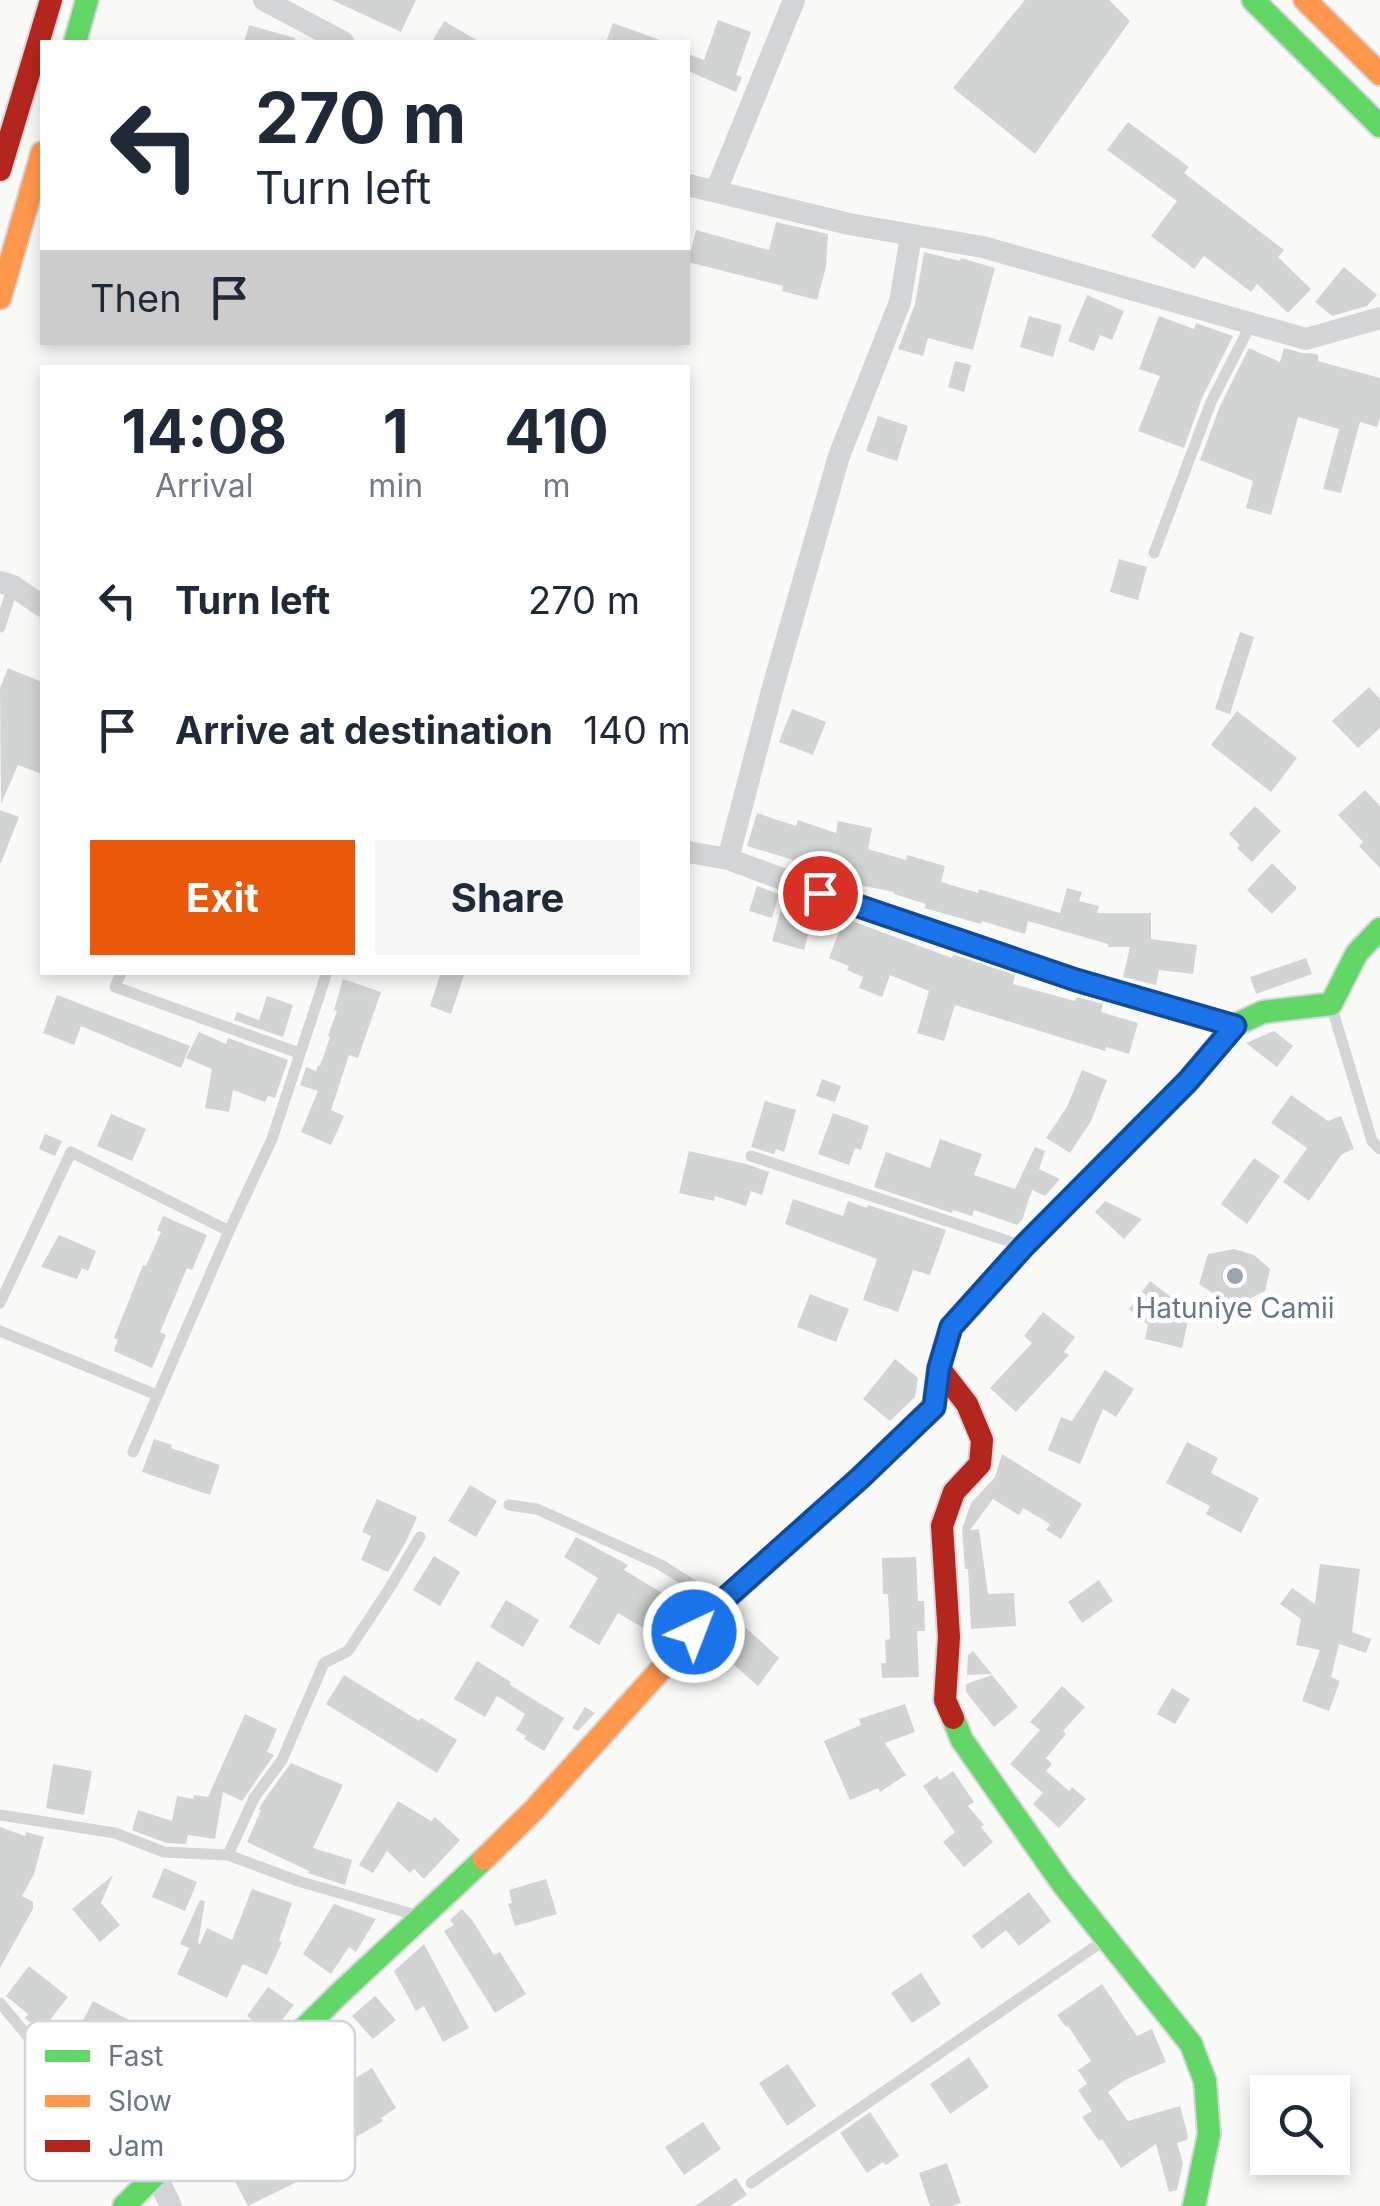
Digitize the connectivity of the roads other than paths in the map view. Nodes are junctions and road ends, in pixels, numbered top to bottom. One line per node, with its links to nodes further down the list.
1 (50, 0): 12 (main road)
2 (87, 0): 7 (main road)
3 (264, 0): 8 (street)
4 (794, 0): 14 (street)
5 (1253, 0): 10 (main road)
6 (1305, 0): 9 (main road)
7 (76, 40)
8 (339, 40)
9 (1380, 74)
10 (1380, 126)
11 (40, 159): 16 (main road)
12 (0, 170)
13 (690, 185): 14 (street)
14 (716, 191): 15 (street)
15 (911, 236): 18 (street); 24 (street)
16 (0, 298)
17 (1380, 318): 18 (street)
18 (1251, 324): 19 (lane)
19 (1154, 553)
20 (6, 584): 21 (street); 22 (lane)
21 (40, 605)
22 (0, 627)
23 (690, 852): 24 (street)
24 (728, 860): 29 (street)
25 (1380, 928): 28 (main road)
26 (120, 975): 30 (lane)
27 (327, 975): 30 (lane)
28 (1331, 1004): 29 (main road); 31 (lane)
29 (1235, 1026): 34 (main road)
30 (300, 1053): 33 (lane)
31 (1380, 1149)
32 (751, 1156): 34 (lane)
33 (229, 1230): 35 (lane); 38 (lane)
34 (1024, 1246): 37 (main road)
35 (0, 1303)
36 (0, 1331): 38 (lane)
37 (939, 1368): 42 (main road); 46 (main road)
38 (158, 1395): 39 (lane)
39 (132, 1452)
40 (509, 1505): 42 (lane)
41 (420, 1537): 44 (lane)
42 (720, 1603): 45 (main road)
43 (0, 1816): 44 (lane)
44 (228, 1856): 45 (lane)
45 (425, 1917): 48 (main road)
46 (1107, 1939): 52 (lane); 55 (main road)
47 (0, 2004): 49 (lane)
48 (311, 2021)
49 (25, 2034)
50 (147, 2181): 53 (main road)
51 (159, 2181): 54 (street)
52 (751, 2183)
53 (124, 2206)
54 (171, 2206)
55 (1194, 2206)

